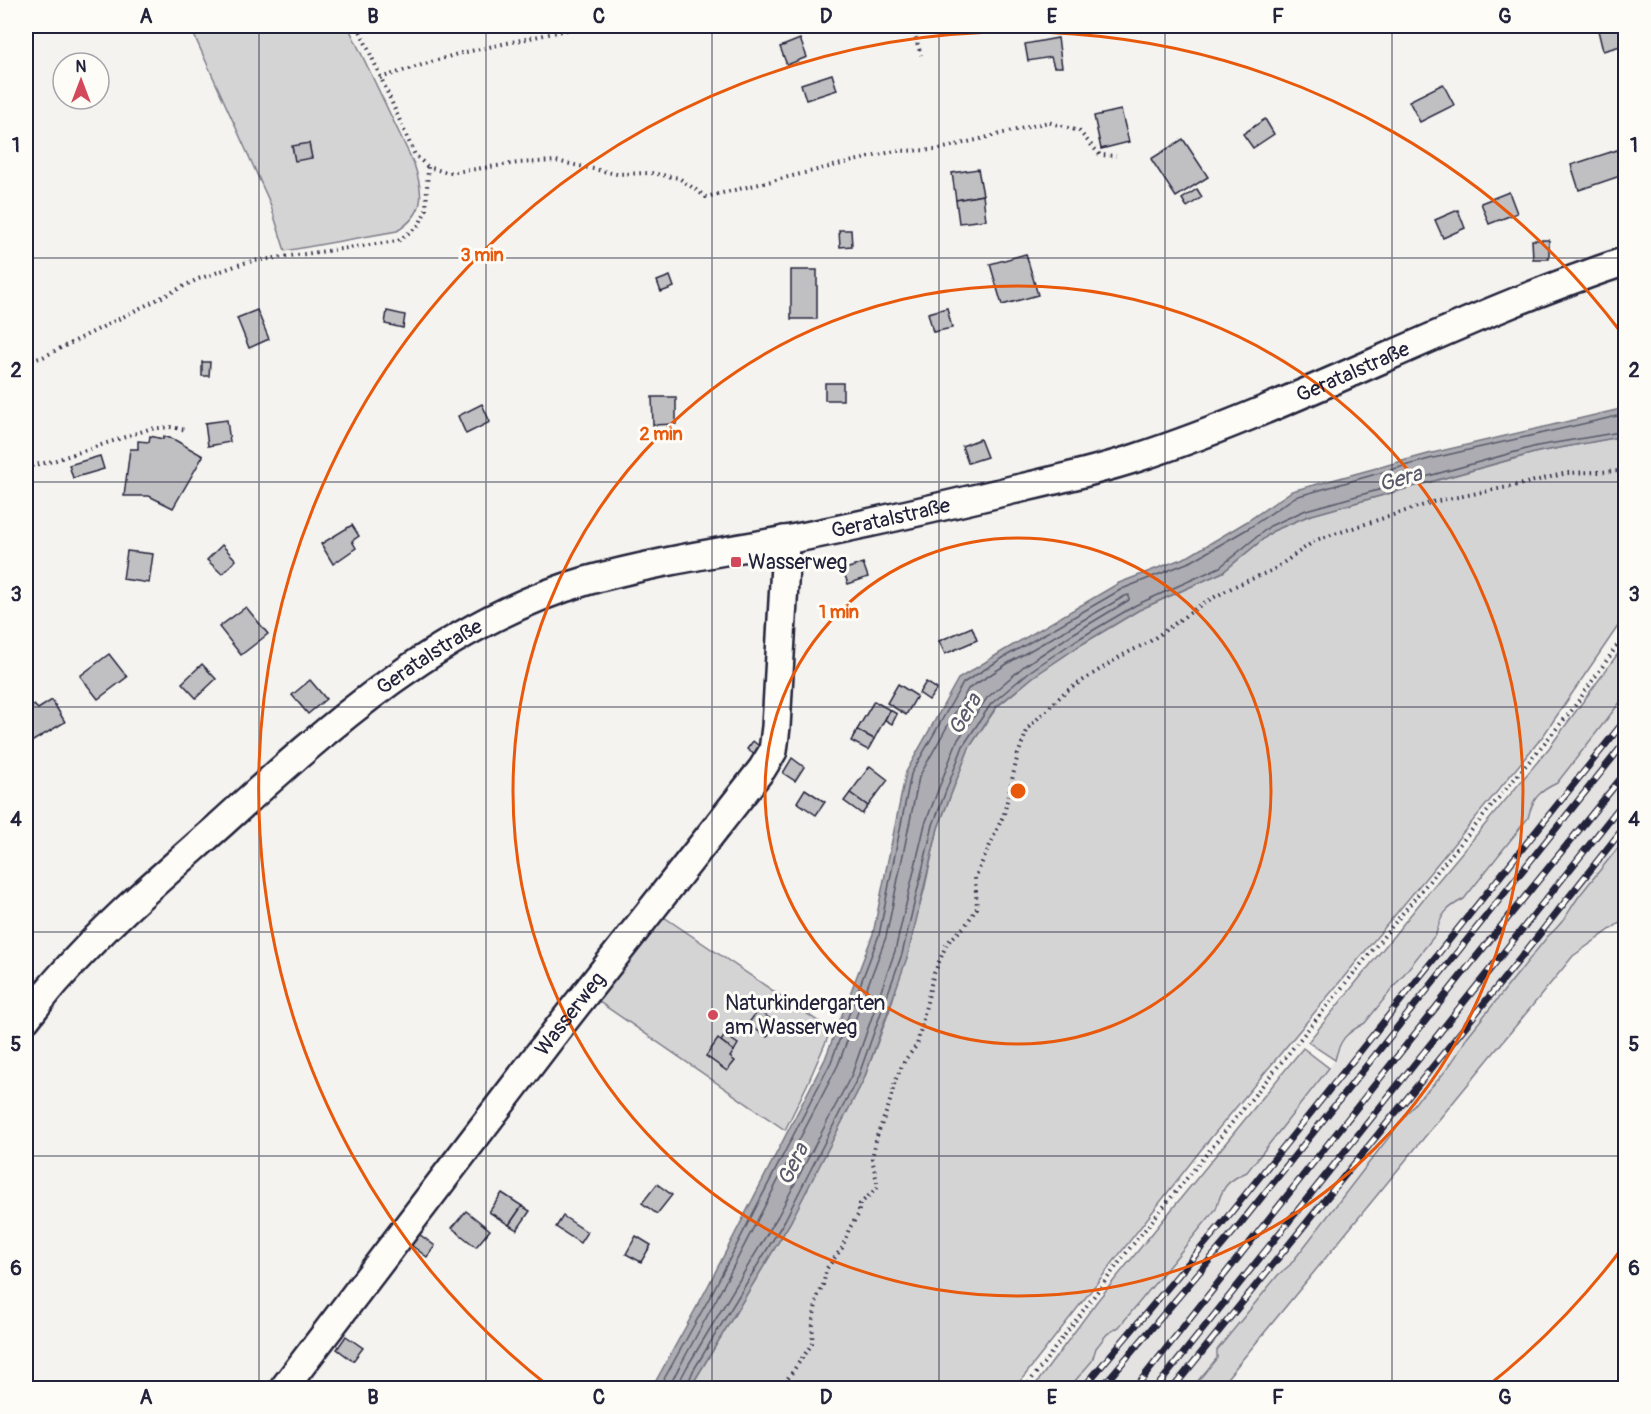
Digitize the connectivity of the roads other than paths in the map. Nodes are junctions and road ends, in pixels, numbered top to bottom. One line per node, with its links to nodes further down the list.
1 (1626, 261): 2 (street, Geratalstraße)
2 (784, 540): 3 (street, Geratalstraße); 4 (street, Wasserweg)
3 (26, 1019)
4 (284, 1389)

